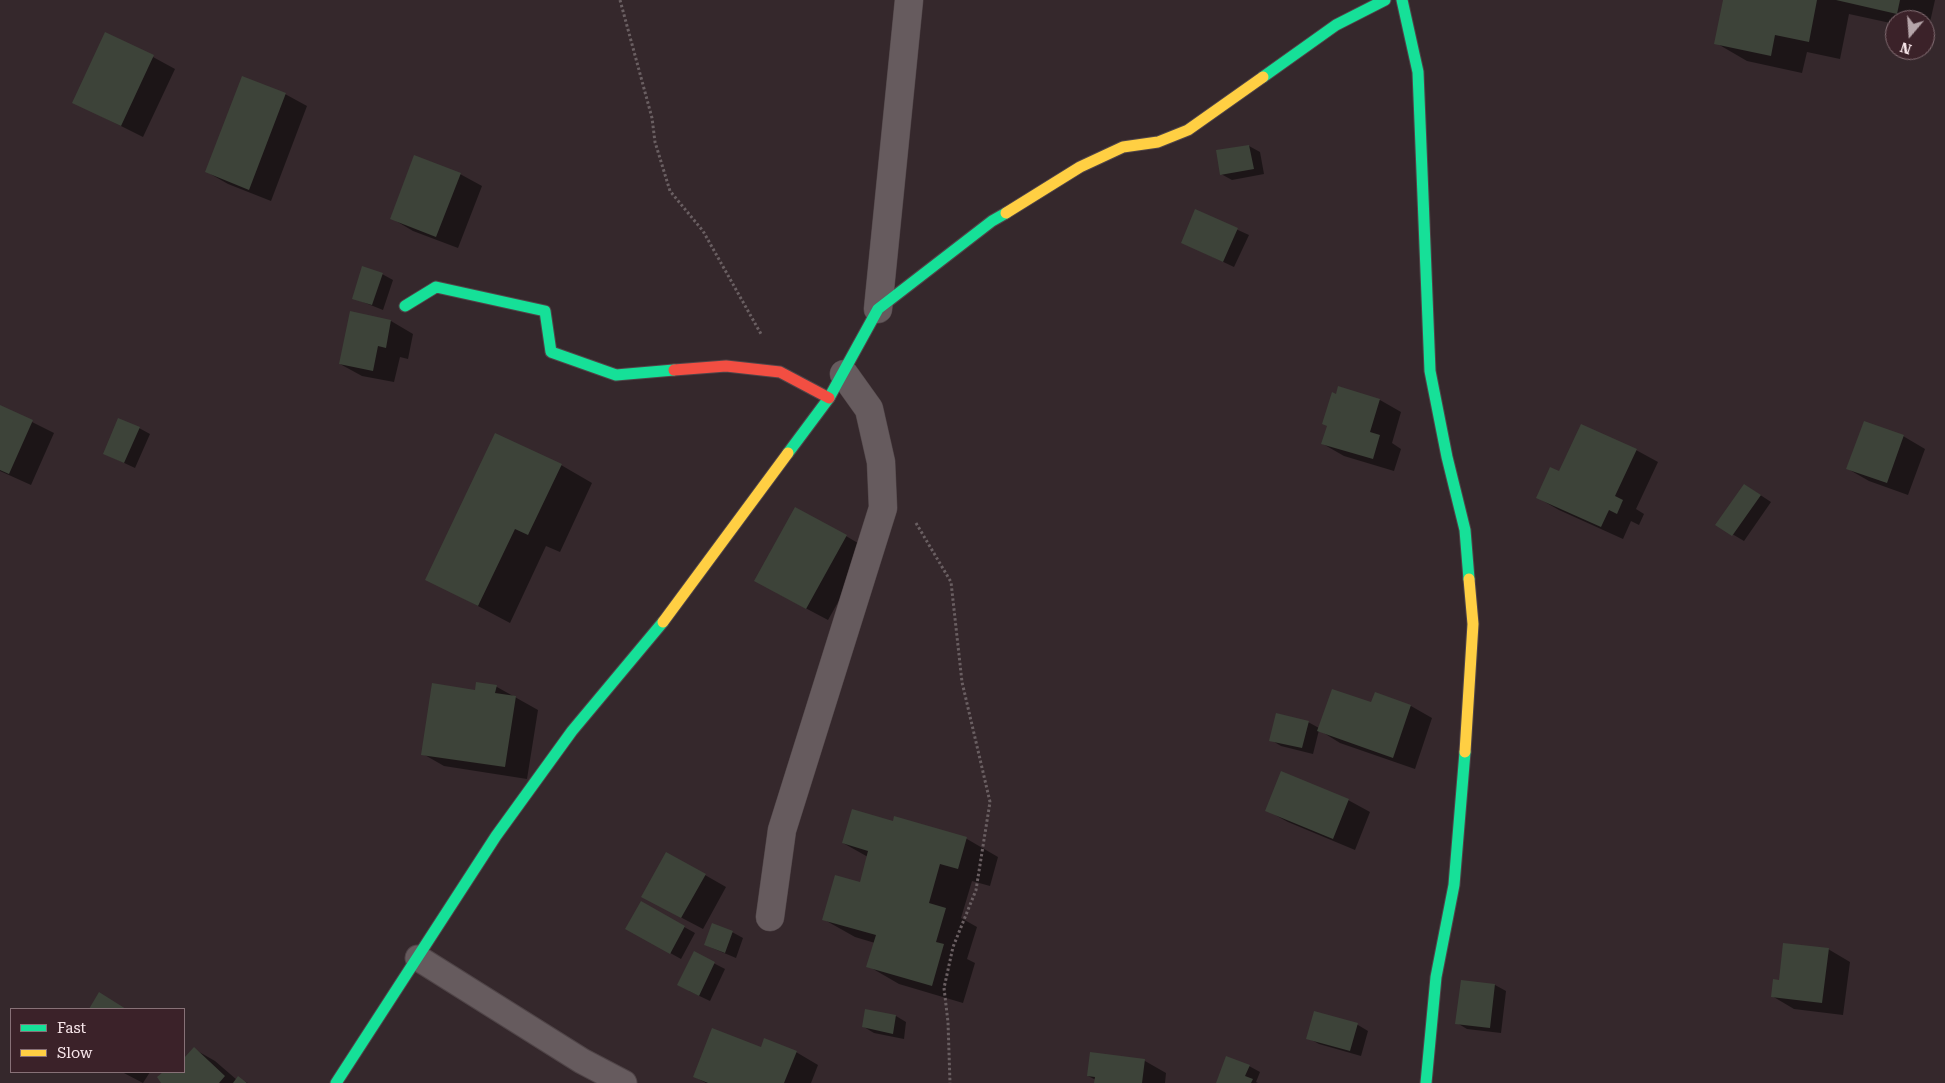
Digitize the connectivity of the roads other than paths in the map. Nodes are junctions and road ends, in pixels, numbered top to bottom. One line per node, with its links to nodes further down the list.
1 (909, 0): 5 (street)
2 (1385, 0): 5 (street)
3 (1402, 0): 12 (street)
4 (405, 306): 7 (street)
5 (878, 309): 6 (street)
6 (844, 374): 7 (street); 8 (street)
7 (829, 398): 9 (street)
8 (770, 917)
9 (418, 958): 10 (street); 11 (lane)
10 (336, 1083)
11 (624, 1083)
12 (1426, 1083)

